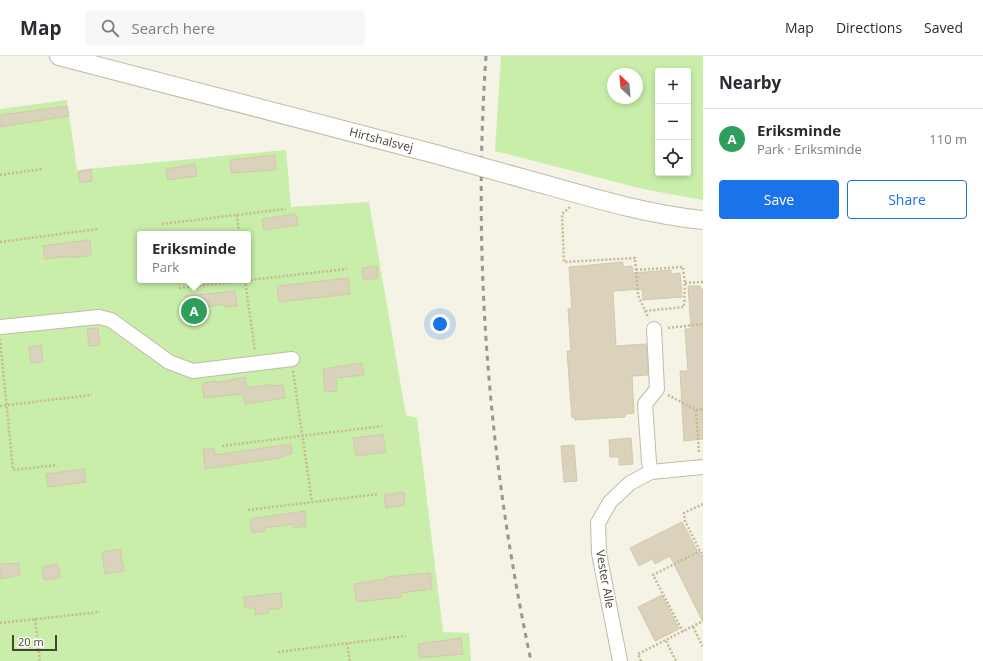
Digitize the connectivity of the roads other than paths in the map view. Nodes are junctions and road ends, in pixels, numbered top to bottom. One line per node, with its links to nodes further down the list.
1 (59, 56): 2 (street, Hirtshalsvej, bridge)
2 (703, 220)
3 (0, 327): 5 (street)
4 (654, 329): 7 (street)
5 (292, 359)
6 (702, 467): 7 (street, Vester Alle)
7 (651, 472): 8 (street, Vester Alle)
8 (620, 661)

